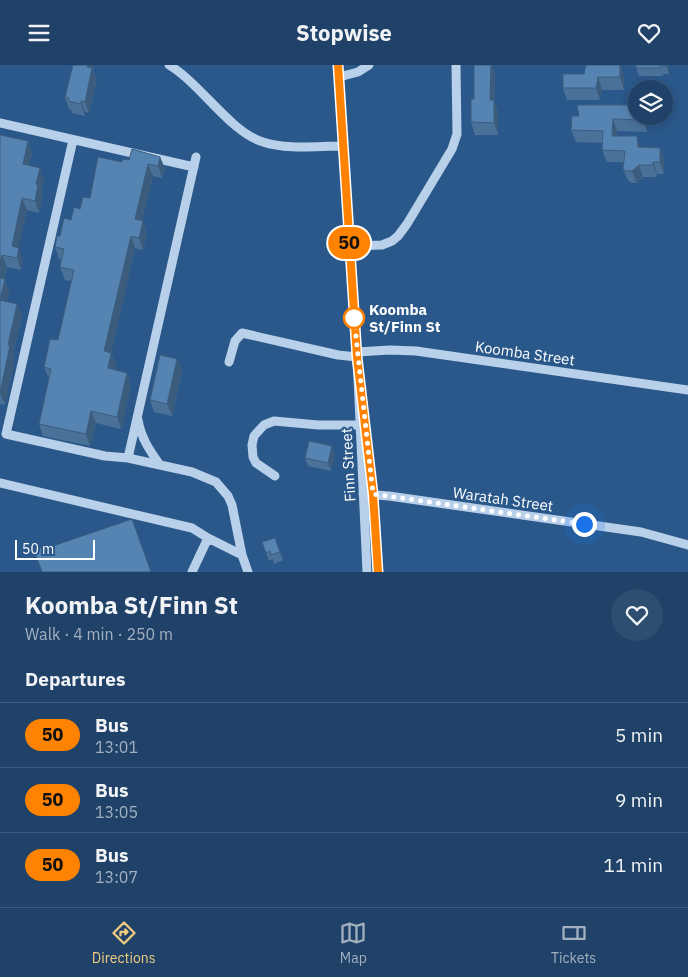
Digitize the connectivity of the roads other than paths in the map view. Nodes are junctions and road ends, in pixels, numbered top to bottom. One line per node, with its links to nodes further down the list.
1 (169, 65): 8 (street)
2 (338, 65): 5 (street, Finn Street)
3 (370, 65): 5 (street)
4 (456, 65): 9 (street)
5 (339, 77): 8 (street, Finn Street)
6 (0, 123): 7 (street)
7 (73, 140): 13 (street); 15 (street)
8 (343, 147): 9 (street, Finn Street)
9 (349, 246): 10 (street, Finn Street)
10 (357, 355): 11 (street, Koomba Street); 12 (street, Koomba Street); 14 (street, Finn Street); 20 (street, Finn Street)
11 (229, 362)
12 (688, 390)
13 (137, 417): 15 (street); 16 (street)
14 (360, 425): 17 (street); 19 (street, Finn Street)
15 (128, 458): 16 (street)
16 (160, 465): 23 (street)
17 (275, 476)
18 (0, 483): 21 (street)
19 (363, 494): 20 (street, Waratah Street); 26 (street, Finn Street)
20 (373, 494): 22 (street, Waratah Street); 27 (street, Finn Street)
21 (208, 537): 23 (street); 24 (street)
22 (688, 545)
23 (242, 555): 25 (street)
24 (192, 572)
25 (248, 572)
26 (368, 572)
27 (378, 572)

